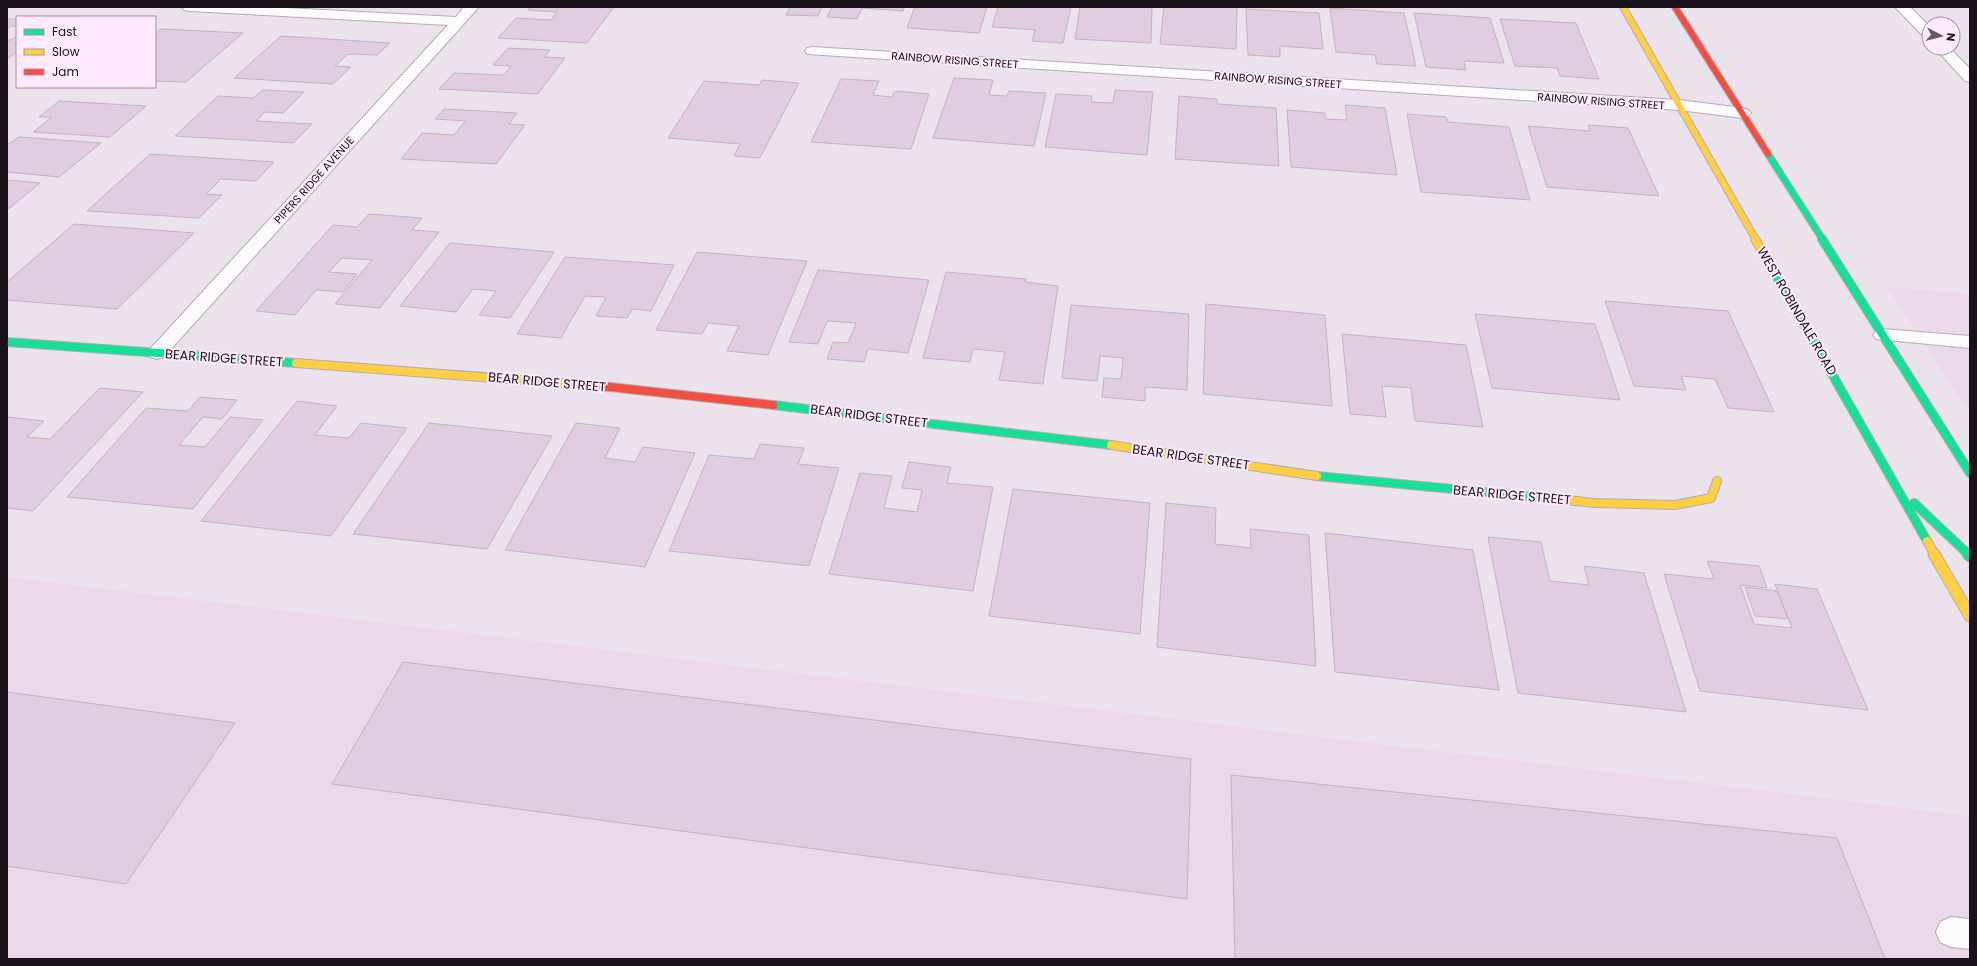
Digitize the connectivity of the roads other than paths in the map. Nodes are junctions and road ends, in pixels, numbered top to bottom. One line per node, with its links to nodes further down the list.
1 (189, 7): 6 (street)
2 (472, 7): 6 (street, PIPERS RIDGE AVENUE)
3 (1623, 7): 11 (main road, WEST ROBINDALE ROAD)
4 (1675, 7): 12 (main road)
5 (1902, 7): 7 (street)
6 (459, 21): 16 (street, PIPERS RIDGE AVENUE)
7 (1921, 26)
8 (812, 51): 11 (street, RAINBOW RISING STREET)
9 (1949, 56): 10 (street)
10 (1970, 78)
11 (1679, 106): 12 (street, RAINBOW RISING STREET); 19 (main road, WEST ROBINDALE ROAD)
12 (1743, 113): 13 (main road)
13 (1883, 335): 15 (street); 17 (main road)
14 (7, 342): 16 (main road, BEAR RIDGE STREET)
15 (1970, 342)
16 (157, 353): 18 (main road, BEAR RIDGE STREET)
17 (1970, 473)
18 (1717, 481)
19 (1897, 488): 20 (main road); 21 (main road, WEST ROBINDALE ROAD)
20 (1970, 556)
21 (1970, 616)

